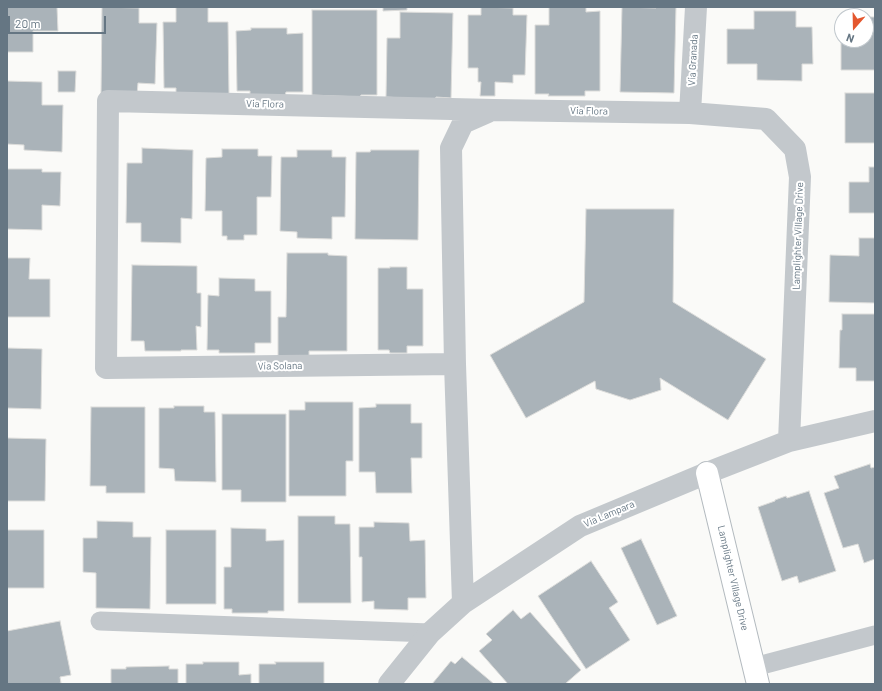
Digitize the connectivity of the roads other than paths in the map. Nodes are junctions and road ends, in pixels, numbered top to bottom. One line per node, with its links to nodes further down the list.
1 (696, 7): 3 (street, Via Granada)
2 (494, 110): 3 (street, Via Flora); 4 (street); 5 (street, Via Flora)
3 (690, 113): 7 (street, Lamplighter Village Drive)
4 (455, 364): 5 (street, Via Solana); 9 (street)
5 (106, 368)
6 (875, 421): 7 (street, Via Lampara)
7 (789, 441): 8 (street, Via Lampara)
8 (707, 473): 9 (street, Via Lampara); 13 (street, Lamplighter Village Drive)
9 (463, 603): 11 (street, Via Lampara)
10 (100, 621): 11 (lane)
11 (430, 633): 14 (street, Via Lampara)
12 (875, 635): 13 (lane)
13 (756, 676)
14 (389, 684)

